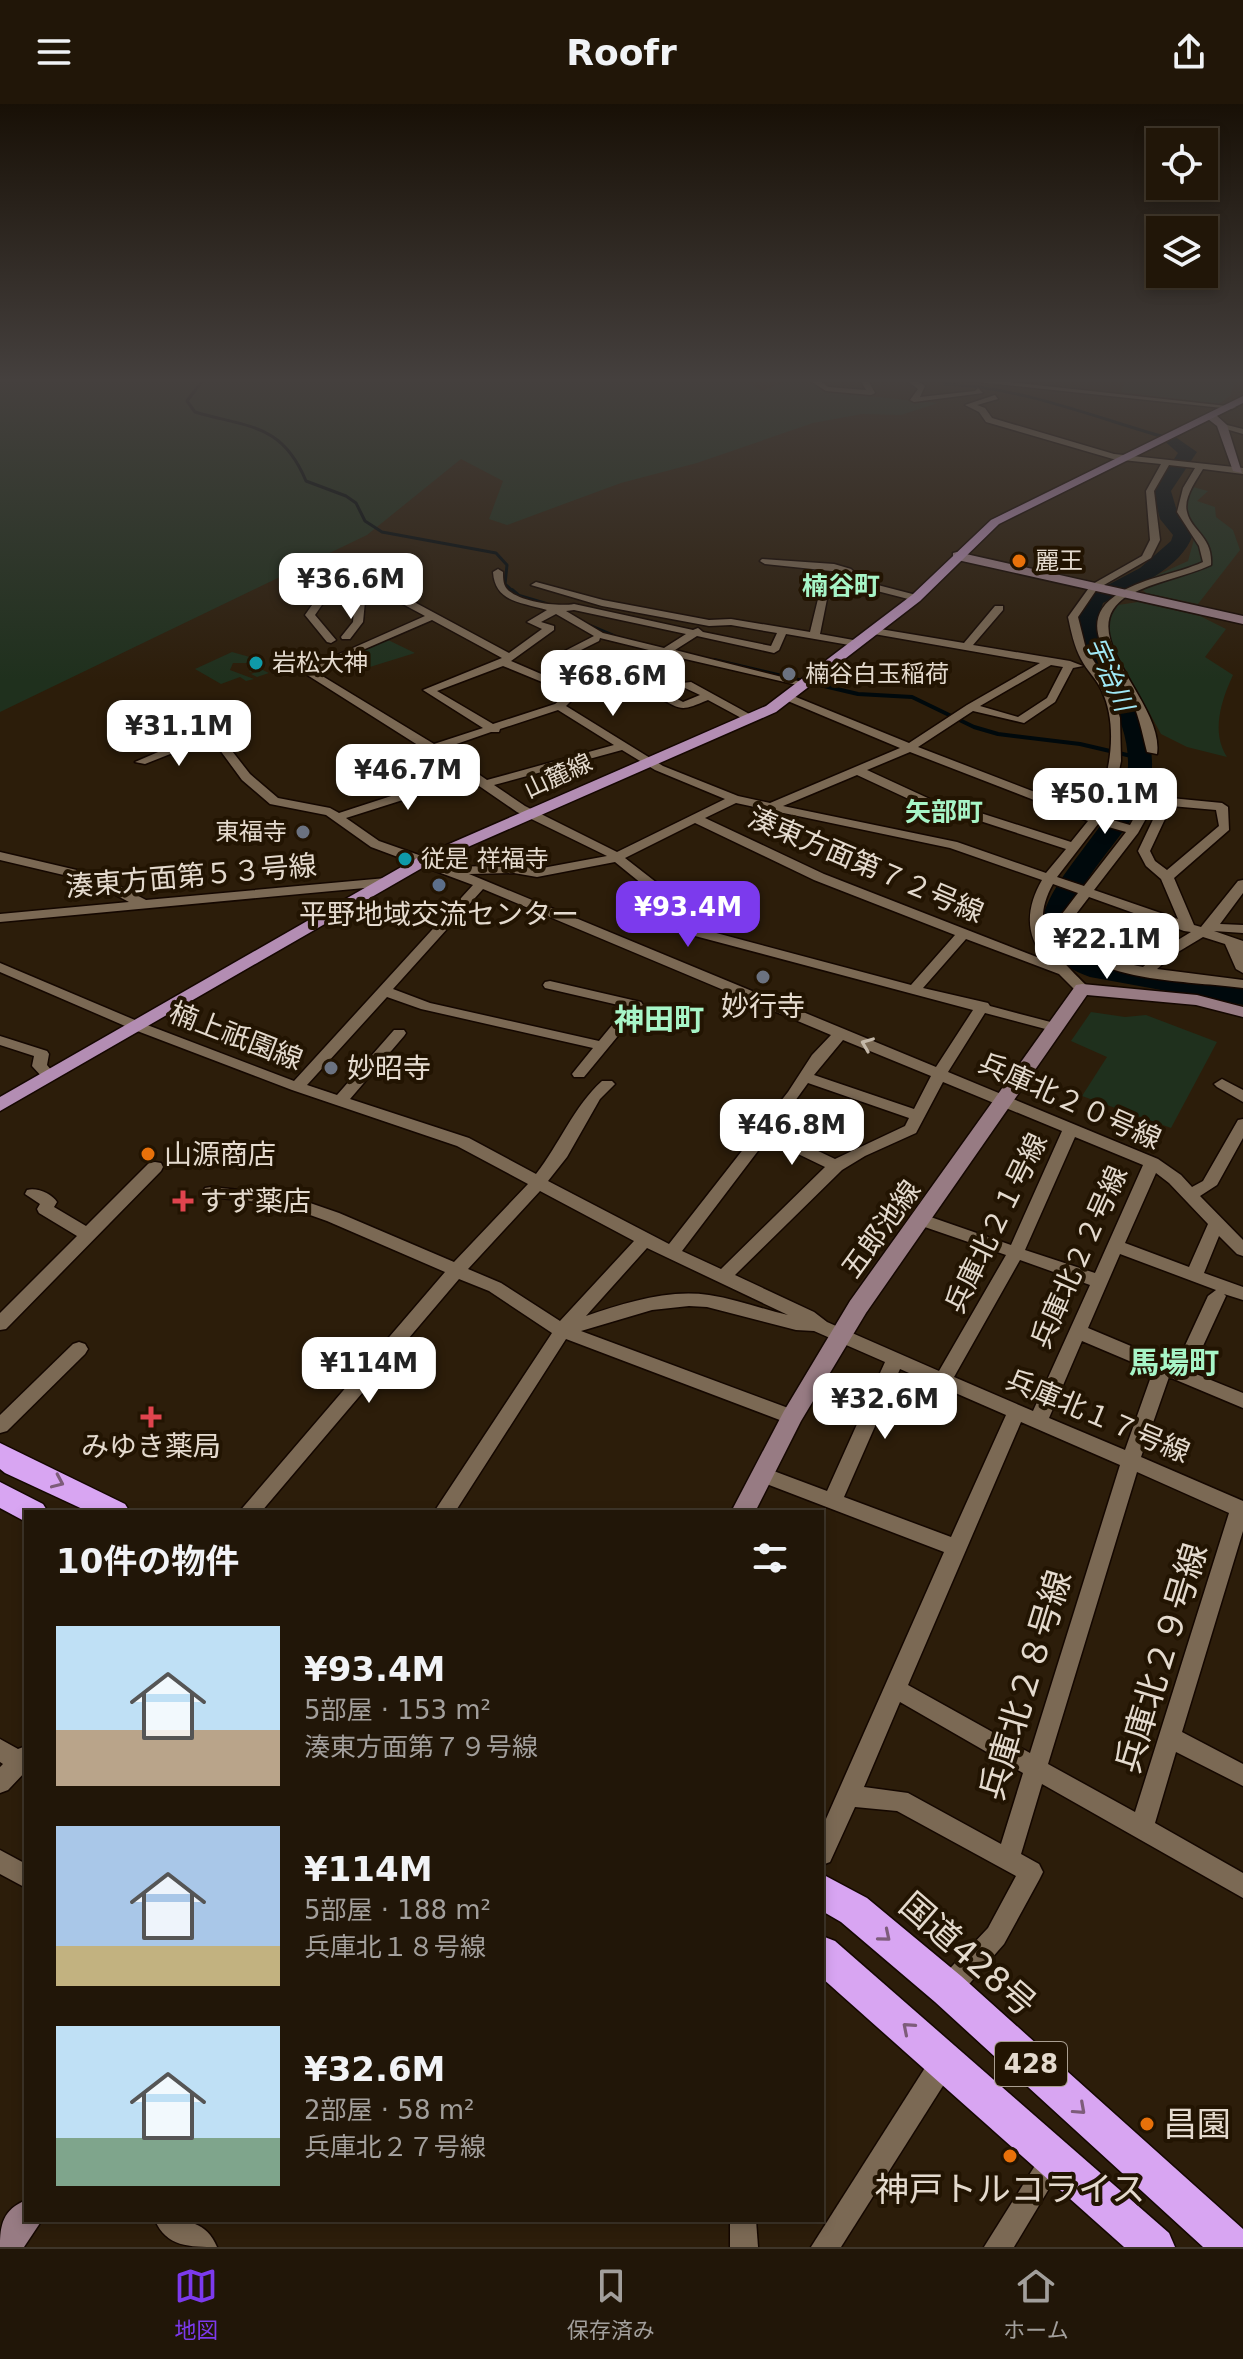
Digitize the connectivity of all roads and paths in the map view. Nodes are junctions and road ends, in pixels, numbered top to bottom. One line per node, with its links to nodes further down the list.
1 (1082, 480): 4 (main road, 山麓線)
2 (1156, 480): 10 (street)
3 (1192, 480): 11 (street)
4 (957, 556): 10 (street); 12 (main road, 山麓線)
5 (765, 561): 7 (street)
6 (498, 572): 14 (street)
7 (844, 575): 12 (street); 21 (street)
8 (332, 583): 22 (street)
9 (536, 585): 17 (street)
10 (1094, 587): 11 (street); 31 (street)
11 (1124, 594): 16 (street); 32 (street)
12 (916, 598): 18 (main road, 山麓線)
13 (999, 608): 26 (street)
14 (562, 609): 20 (street); 27 (street); 28 (street)
15 (433, 616): 22 (street); 25 (street); 28 (street)
16 (1243, 620)
17 (709, 623): 19 (street); 20 (street)
18 (874, 631): 24 (main road, 山麓線); 26 (street)
19 (782, 633): 20 (street); 21 (street)
20 (694, 634): 27 (street)
21 (815, 636): 24 (street)
22 (346, 637): 25 (street)
23 (595, 639): 33 (street)
24 (855, 643): 35 (main road, 山麓線)
25 (361, 647): 47 (street)
26 (966, 647): 29 (street)
27 (670, 651): 34 (street); 35 (street)
28 (505, 659): 37 (street); 44 (street)
29 (1050, 661): 30 (street); 41 (street)
30 (1070, 664): 31 (street); 41 (street)
31 (1092, 668): 32 (street); 60 (street)
32 (1119, 670): 49 (street)
33 (602, 671): 34 (street); 37 (street)
34 (626, 677): 36 (street)
35 (806, 682): 39 (main road, 山麓線)
36 (665, 688): 38 (street); 38 (street)
37 (570, 690): 40 (street)
38 (710, 695): 43 (street)
39 (787, 697): 43 (main road, 山麓線); 48 (street)
40 (559, 706): 44 (street); 46 (street)
41 (966, 710): 48 (street)
42 (153, 718): 45 (street)
43 (749, 718): 50 (main road, 山麓線)
44 (495, 730): 47 (street)
45 (203, 737): 51 (street); 59 (street)
46 (624, 746): 50 (street); 54 (street)
47 (433, 748): 53 (street)
48 (908, 749): 52 (street); 60 (street)
49 (1153, 752)
50 (650, 761): 55 (street); 58 (main road, 山麓線)
51 (141, 762)
52 (859, 771): 57 (street); 64 (street)
53 (469, 775): 54 (street); 59 (street)
54 (484, 784): 58 (street)
55 (735, 799): 57 (street); 61 (street)
56 (1167, 802): 62 (street); 63 (street); 69 (street)
57 (770, 806): 70 (street)
58 (533, 814): 66 (street); 67 (main road, 山麓線)
59 (337, 817): 67 (street, 兵庫北２０号線)
60 (1095, 819): 62 (street); 64 (street)
61 (699, 820): 66 (street); 79 (street, 湊東方面第７２号線)
62 (1134, 828): 63 (street); 74 (street)
63 (1153, 831): 69 (street)
64 (1074, 847): 70 (street)
65 (1, 858): 75 (street)
66 (615, 858): 68 (street); 88 (street)
67 (423, 861): 68 (street, 兵庫北２０号線); 71 (main road, 山麓線)
68 (449, 870): 72 (street, 兵庫北２０号線)
69 (1167, 877): 77 (street)
70 (1056, 879): 74 (street); 84 (street)
71 (386, 882): 75 (street, 湊東方面第５３号線); 92 (main road, 山麓線)
72 (481, 884): 89 (street); 95 (street, 兵庫北２０号線)
73 (1243, 884): 77 (street)
74 (1083, 889): 77 (street); 83 (street)
75 (145, 904): 76 (street, 湊東方面第５３号線)
76 (0, 918)
77 (1200, 929): 78 (street); 80 (street); 83 (street)
78 (1243, 929)
79 (964, 933): 84 (street, 湊東方面第７２号線); 88 (street)
80 (1237, 944): 82 (street)
81 (0, 967): 92 (street, 楠上祇園線)
82 (1243, 969)
83 (1148, 970): 85 (street)
84 (1060, 971): 87 (street)
85 (1243, 984)
86 (550, 985): 97 (street)
87 (1082, 989): 91 (street); 93 (street, 五郎池線)
88 (914, 990): 90 (street)
89 (384, 991): 97 (street); 104 (street)
90 (983, 1006): 93 (street); 98 (street)
91 (1243, 1012)
92 (137, 1026): 100 (main road, 山麓線); 104 (street, 楠上祇園線)
93 (1053, 1027): 106 (street, 五郎池線)
94 (399, 1033): 107 (street)
95 (841, 1033): 98 (street, 兵庫北２０号線, one-way to 95); 101 (street)
96 (0, 1040): 100 (street)
97 (603, 1046): 99 (street)
98 (940, 1073): 106 (street, 兵庫北２０号線); 109 (street)
99 (579, 1074)
100 (49, 1076): 108 (main road, 山麓線)
101 (805, 1077): 109 (street); 112 (street)
102 (607, 1084): 116 (street)
103 (1222, 1084): 105 (street)
104 (297, 1087): 107 (street, 楠上祇園線)
105 (1243, 1097)
106 (1006, 1100): 111 (street, 兵庫北２０号線); 120 (street, 五郎池線)
107 (340, 1101): 116 (street, 楠上祇園線)
108 (1, 1103)
109 (918, 1116): 114 (street)
110 (1243, 1124): 119 (street)
111 (1071, 1128): 113 (street, 兵庫北２０号線); 127 (street, 兵庫北２１号線)
112 (765, 1132): 114 (street); 126 (street)
113 (1152, 1163): 119 (street, 兵庫北２０号線); 124 (street, 兵庫北２２号線)
114 (836, 1166): 130 (street)
115 (155, 1167): 122 (street)
116 (538, 1183): 123 (street, 楠上祇園線); 128 (street)
117 (211, 1192): 128 (street)
118 (33, 1194): 122 (street)
119 (1188, 1195): 121 (street, 兵庫北２０号線)
120 (922, 1220): 127 (street); 137 (street, 五郎池線)
121 (1216, 1224): 125 (street, 兵庫北２０号線); 129 (street)
122 (88, 1235): 134 (street)
123 (645, 1240): 126 (street, 楠上祇園線); 135 (street)
124 (1114, 1245): 129 (street); 131 (street, 兵庫北２２号線)
125 (1243, 1250)
126 (671, 1253): 130 (street, 兵庫北１７号線)
127 (1015, 1254): 131 (street); 141 (street, 兵庫北２１号線)
128 (457, 1270): 135 (street); 155 (street)
129 (1194, 1276): 132 (street)
130 (722, 1278): 137 (street, 兵庫北１７号線)
131 (1098, 1281): 136 (street, 兵庫北２２号線)
132 (1243, 1294)
133 (1217, 1296): 140 (street, 兵庫北２８号線)
134 (0, 1324)
135 (562, 1331): 137 (street); 144 (street); 156 (street)
136 (1077, 1331): 140 (street); 145 (street, 兵庫北２２号線)
137 (831, 1332): 139 (street, 兵庫北１７号線); 144 (street, 五郎池線)
138 (79, 1349): 146 (street)
139 (894, 1361): 141 (street, 兵庫北１７号線); 151 (street)
140 (1171, 1372): 142 (street); 148 (street, 兵庫北２８号線)
141 (942, 1382): 143 (street, 兵庫北１７号線)
142 (1243, 1401)
143 (1017, 1410): 145 (street, 兵庫北１７号線); 158 (street)
144 (792, 1417): 149 (street, 五郎池線)
145 (1039, 1419): 148 (street, 兵庫北１７号線)
146 (0, 1426)
147 (0, 1454): 154 (highway, one-way to 154)
148 (1131, 1459): 152 (street, 兵庫北１７号線); 163 (street, 兵庫北２８号線)
149 (763, 1475): 151 (street); 157 (street, 五郎池線)
150 (0, 1494): 153 (highway)
151 (832, 1502): 158 (street)
152 (1242, 1509): 160 (street, 兵庫北２９号線)
153 (29, 1510)
154 (111, 1510)
155 (251, 1510)
156 (445, 1510)
157 (744, 1510)
158 (954, 1547): 159 (street)
159 (898, 1690): 163 (street); 166 (street)
160 (1170, 1737): 164 (street); 167 (street, 兵庫北２９号線)
161 (0, 1749): 162 (street)
162 (23, 1759): 165 (street)
163 (1034, 1767): 167 (street); 169 (street, 兵庫北２８号線)
164 (1243, 1776)
165 (0, 1783)
166 (849, 1796): 168 (street); 169 (street)
167 (1142, 1827): 172 (street)
168 (824, 1850)
169 (1008, 1859): 175 (street)
170 (0, 1861): 171 (street)
171 (24, 1876)
172 (1243, 1886)
173 (824, 1892): 175 (highway, 国道428号 / 428, one-way to 175)
174 (824, 1956): 176 (highway, 428, one-way to 174)
175 (948, 1989): 188 (highway, 国道428号 / 428, one-way to 188)
176 (944, 2061): 177 (highway, 428); 185 (street)
177 (1055, 2157): 186 (street); 187 (highway, 428)
178 (24, 2220): 182 (street)
179 (171, 2222): 183 (street)
180 (743, 2222): 184 (street)
181 (1243, 2225): 188 (street)
182 (3, 2247)
183 (203, 2247)
184 (744, 2247)
185 (825, 2247)
186 (998, 2247)
187 (1155, 2247)
188 (1232, 2247)

